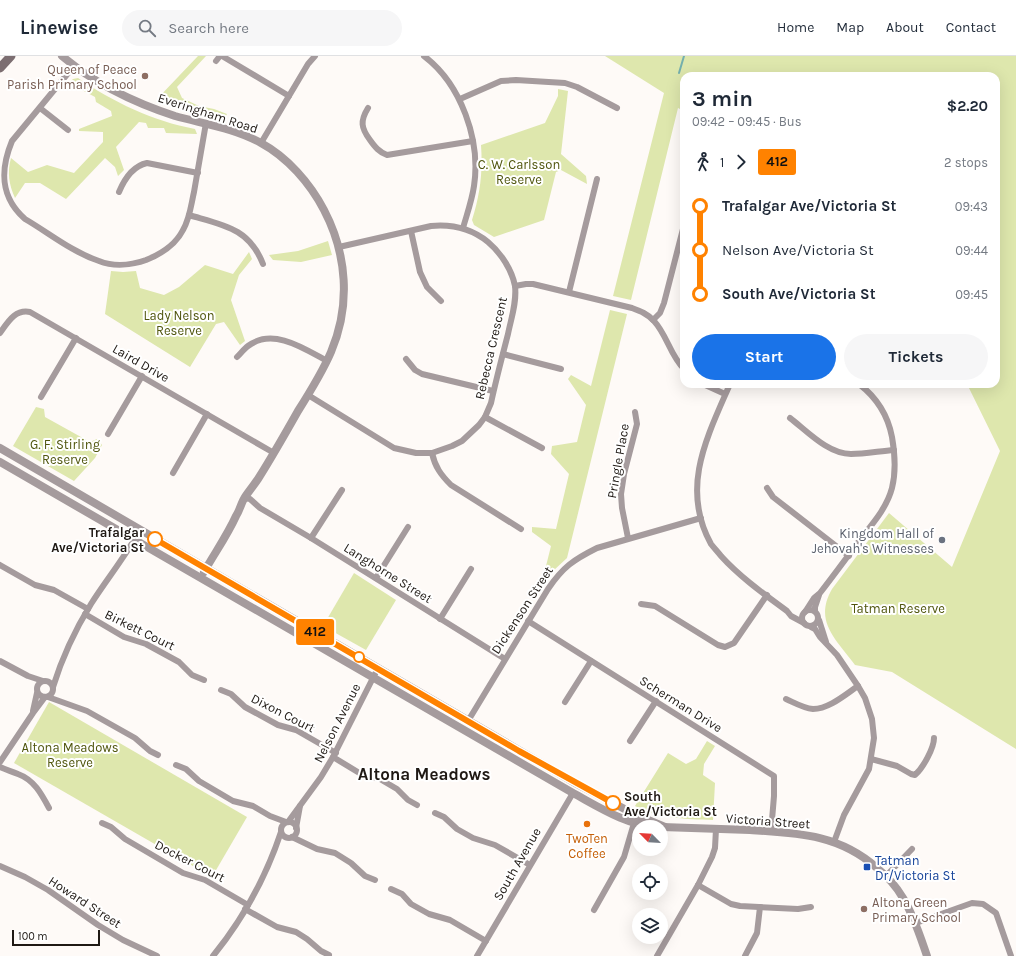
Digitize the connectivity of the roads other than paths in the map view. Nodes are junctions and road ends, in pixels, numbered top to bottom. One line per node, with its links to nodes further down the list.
1 (11, 56): 8 (main road)
2 (62, 56): 7 (street, Everingham Road)
3 (221, 56): 6 (street); 9 (street)
4 (315, 56): 9 (street)
5 (427, 57): 10 (street)
6 (216, 61)
7 (74, 66): 11 (street); 14 (street, Everingham Road)
8 (0, 68)
9 (289, 96): 17 (street)
10 (460, 99): 13 (street); 16 (street)
11 (40, 108): 15 (street); 20 (street)
12 (368, 108): 16 (street)
13 (617, 108)
14 (206, 123): 17 (street, Everingham Road); 18 (street)
15 (68, 130)
16 (473, 141): 23 (street)
17 (261, 143): 26 (street, Everingham Road)
18 (198, 173): 21 (street); 22 (street)
19 (597, 179): 29 (street)
20 (1, 182): 22 (street)
21 (119, 192)
22 (190, 215): 27 (street)
23 (463, 228): 24 (street, Rebecca Crescent); 28 (street, Rebecca Crescent)
24 (411, 231): 26 (street, Rebecca Crescent); 30 (street)
25 (680, 241): 31 (street)
26 (339, 248): 37 (street, Everingham Road)
27 (263, 264)
28 (515, 286): 29 (street); 34 (street, Rebecca Crescent)
29 (569, 292): 31 (street)
30 (441, 301)
31 (653, 320): 38 (street)
32 (0, 333): 33 (street, Laird Drive)
33 (76, 338): 40 (street, Laird Drive); 47 (street)
34 (503, 354): 39 (street); 44 (street, Rebecca Crescent)
35 (237, 357): 37 (street)
36 (406, 359): 44 (street)
37 (327, 361): 46 (street, Everingham Road)
38 (680, 364)
39 (561, 369)
40 (142, 376): 49 (street, Laird Drive); 52 (street)
41 (712, 388): 45 (street)
42 (728, 388): 45 (street)
43 (864, 388): 55 (street)
44 (493, 391): 50 (street, Rebecca Crescent)
45 (725, 394): 63 (street)
46 (308, 395): 56 (street, Everingham Road); 57 (street, Rebecca Crescent)
47 (41, 397)
48 (635, 412): 68 (street, Pringle Place)
49 (207, 414): 56 (street, Laird Drive); 59 (street)
50 (485, 417): 54 (street); 57 (street, Rebecca Crescent)
51 (790, 418): 55 (street)
52 (108, 434)
53 (0, 448): 66 (street, Victoria Street)
54 (542, 448)
55 (894, 450): 70 (street)
56 (274, 452): 62 (street, Everingham Road)
57 (432, 453): 65 (street)
58 (0, 462): 69 (street, Victoria Street)
59 (174, 473)
60 (767, 488): 70 (street)
61 (342, 490): 67 (street)
62 (247, 500): 67 (street, Langhorne Street); 72 (street, Everingham Road)
63 (701, 518): 68 (street, Dickenson Street); 77 (street)
64 (408, 527): 75 (street)
65 (521, 529)
66 (140, 530): 69 (street); 72 (street, Victoria Street)
67 (311, 538): 75 (street, Langhorne Street)
68 (628, 538): 85 (street, Dickenson Street)
69 (134, 540): 74 (street, Victoria Street); 81 (street)
70 (848, 556): 76 (street)
71 (0, 565): 81 (street, Birkett Court)
72 (206, 569): 74 (street, Everingham Road); 92 (street, Victoria Street)
73 (471, 569): 83 (street)
74 (201, 578): 95 (street, Victoria Street)
75 (376, 578): 83 (street, Langhorne Street)
76 (820, 593): 80 (street); 82 (street)
77 (767, 595): 78 (street); 79 (street)
78 (641, 604)
79 (787, 611): 82 (street); 86 (street)
80 (815, 611): 82 (street); 84 (street)
81 (86, 612): 93 (street); 96 (street, Birkett Court)
82 (804, 613): 86 (street)
83 (440, 619): 89 (street, Langhorne Street)
84 (819, 620): 87 (street); 88 (street)
85 (528, 621): 89 (street, Dickenson Street); 91 (street, Scherman Drive)
86 (804, 623): 87 (street)
87 (811, 627): 88 (street)
88 (826, 643): 98 (street)
89 (504, 659): 108 (street, Dickenson Street)
90 (0, 661): 94 (street)
91 (591, 661): 105 (street, Scherman Drive); 106 (street)
92 (378, 668): 95 (street, Nelson Avenue); 108 (street, Victoria Street)
93 (58, 670): 97 (street); 99 (street)
94 (28, 676): 97 (street); 101 (street)
95 (373, 677): 109 (street, Victoria Street); 113 (street, Nelson Avenue)
96 (204, 680)
97 (44, 681): 99 (street); 101 (street)
98 (858, 686): 103 (street); 114 (street)
99 (53, 689): 102 (street); 104 (street)
100 (221, 690): 113 (street, Dixon Court)
101 (37, 691): 102 (street); 107 (street)
102 (47, 697): 104 (street); 107 (street)
103 (786, 699)
104 (61, 701): 112 (street)
105 (656, 701): 111 (street); 132 (street, Scherman Drive)
106 (565, 702)
107 (33, 713): 115 (street)
108 (468, 721): 109 (street, Dickenson Street); 118 (street, Victoria Street)
109 (462, 730): 119 (street, Victoria Street)
110 (934, 738): 114 (street)
111 (630, 741)
112 (158, 755)
113 (335, 755): 120 (street, Dixon Court); 121 (street, Nelson Avenue)
114 (871, 759): 135 (street)
115 (0, 761)
116 (176, 765): 124 (street)
117 (0, 767): 122 (street)
118 (577, 784): 119 (street, South Avenue); 125 (street, Victoria Street)
119 (573, 793): 125 (street, Victoria Street); 138 (street, South Avenue)
120 (417, 805)
121 (300, 806): 126 (street, Nelson Avenue); 129 (street, Nelson Avenue)
122 (49, 808)
123 (435, 814): 138 (street)
124 (270, 816): 126 (street); 131 (street)
125 (635, 819): 147 (street)
126 (287, 822): 129 (street); 131 (street)
127 (102, 823): 144 (street, Docker Court)
128 (668, 827): 130 (street, Victoria Street)
129 (297, 829): 133 (street); 134 (street)
130 (716, 829): 132 (street, Victoria Street); 142 (street)
131 (280, 831): 133 (street); 137 (street)
132 (771, 832): 135 (street, Victoria Street)
133 (290, 838): 134 (street); 137 (street)
134 (305, 842): 141 (street)
135 (834, 842): 140 (street, Victoria Street)
136 (912, 849): 140 (street)
137 (273, 854): 144 (street)
138 (530, 865): 149 (street, South Avenue)
139 (0, 866): 151 (street, Howard Street)
140 (886, 876): 148 (street, Victoria Street)
141 (375, 880)
142 (698, 885): 145 (street); 154 (street)
143 (391, 889): 149 (street)
144 (247, 907): 150 (street, Docker Court); 152 (street)
145 (760, 907): 146 (street); 155 (street)
146 (811, 907)
147 (594, 910)
148 (916, 923): 156 (street, Victoria Street); 157 (street)
149 (486, 941): 153 (street, South Avenue)
150 (330, 955)
151 (157, 956)
152 (214, 956)
153 (477, 956)
154 (657, 956)
155 (745, 956)
156 (927, 956)
157 (1011, 956)

